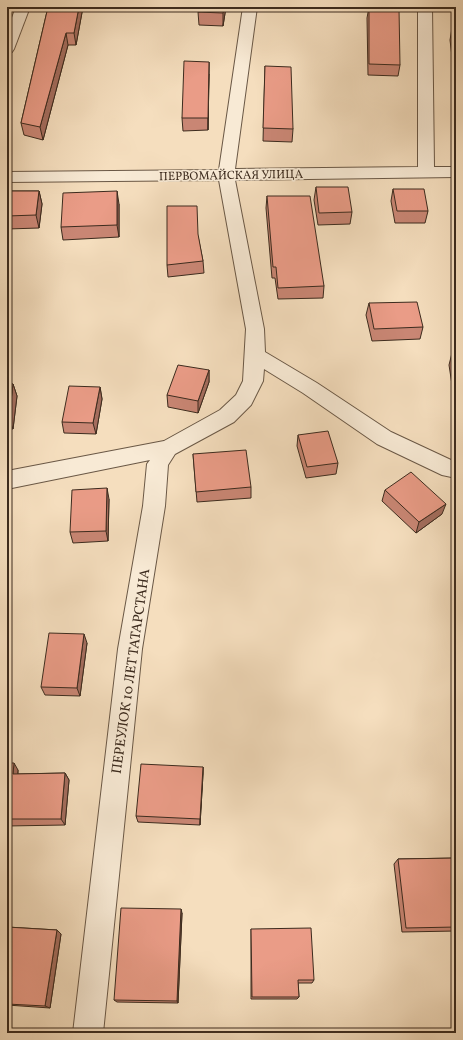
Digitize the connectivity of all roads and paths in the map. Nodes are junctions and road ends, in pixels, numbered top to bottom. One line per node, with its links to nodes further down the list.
1 (250, 7): 7 (street)
2 (424, 7): 5 (street)
3 (17, 11): 4 (street)
4 (7, 49)
5 (426, 172): 6 (street, ПЕРВОМАЙСКАЯ УЛИЦА); 7 (street, ПЕРВОМАЙСКАЯ УЛИЦА)
6 (456, 172)
7 (226, 174): 8 (street, ПЕРВОМАЙСКАЯ УЛИЦА); 9 (street)
8 (7, 177)
9 (255, 355): 10 (street); 11 (street)
10 (168, 448): 12 (street); 13 (street, ПЕРЕУЛОК 10 ЛЕТ ТАТАРСТАНА)
11 (456, 469)
12 (7, 480)
13 (88, 1033)

